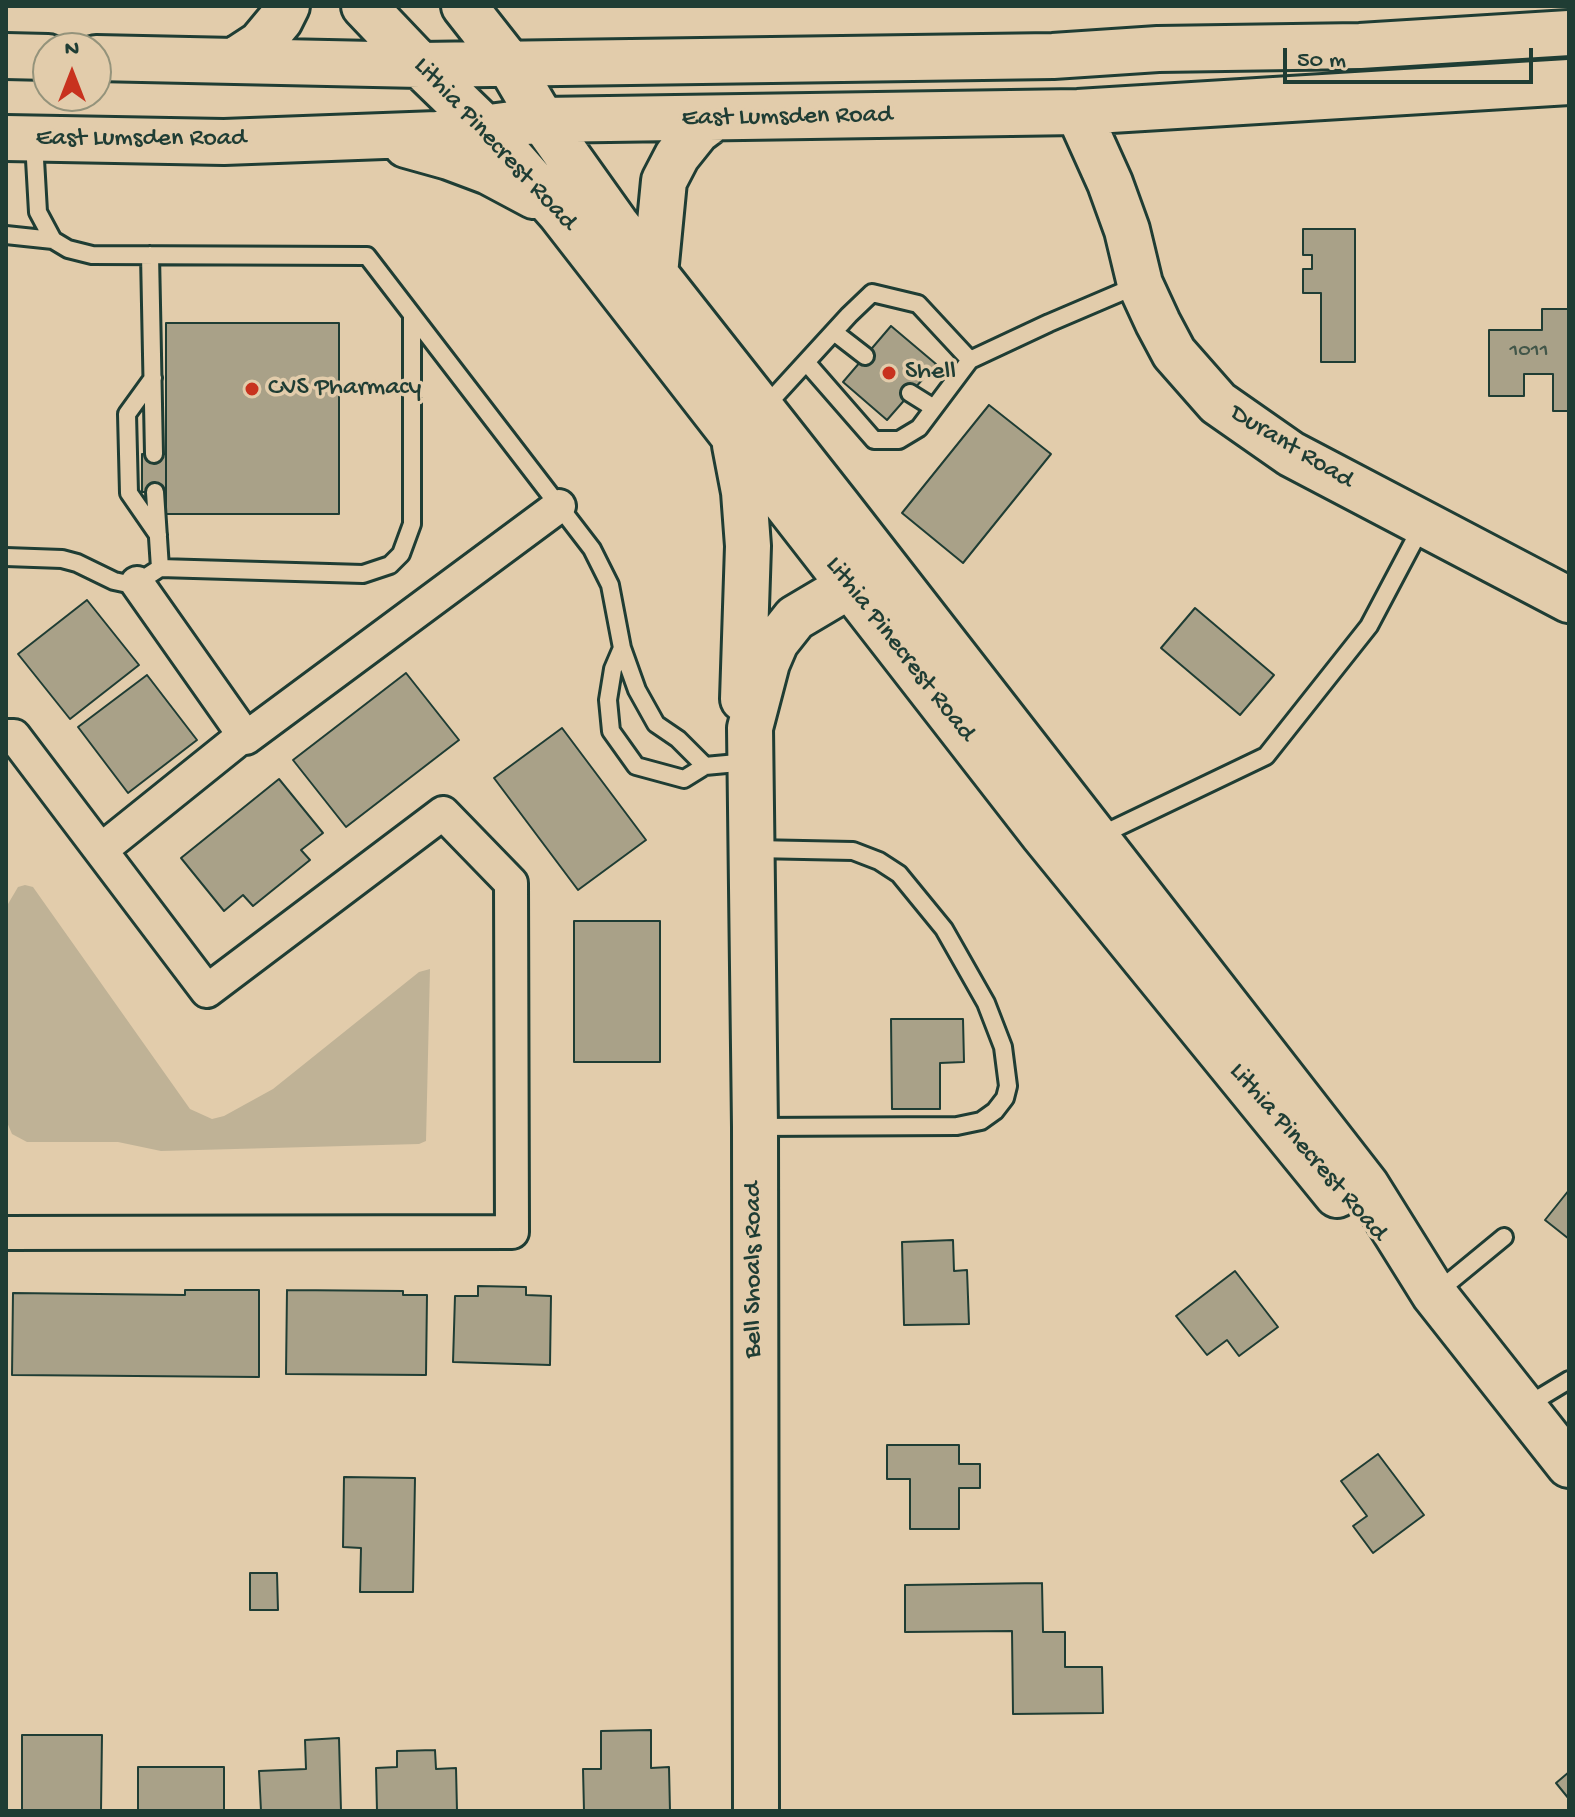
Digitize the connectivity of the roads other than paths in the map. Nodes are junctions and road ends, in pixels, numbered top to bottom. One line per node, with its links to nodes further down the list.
1 (287, 6): 8 (main road)
2 (364, 6): 10 (main road, Lithia Pinecrest Road)
3 (464, 6): 9 (main road, Lithia Pinecrest Road)
4 (1569, 33): 9 (main road)
5 (6, 56): 6 (main road)
6 (32, 57)
7 (112, 58): 8 (main road)
8 (234, 61): 10 (main road)
9 (508, 62): 10 (main road); 14 (main road, Lithia Pinecrest Road)
10 (420, 65): 15 (main road, Lithia Pinecrest Road)
11 (1569, 82): 12 (main road, East Lumsden Road)
12 (1078, 112): 13 (main road, East Lumsden Road); 23 (main road, Durant Road)
13 (713, 119): 14 (main road, East Lumsden Road); 22 (main road)
14 (542, 120): 15 (main road, East Lumsden Road); 22 (main road, Lithia Pinecrest Road)
15 (485, 128): 16 (main road, East Lumsden Road); 18 (main road, Lithia Pinecrest Road)
16 (378, 137): 17 (main road, East Lumsden Road); 18 (main road)
17 (20, 139): 20 (lane)
18 (560, 213): 32 (main road, Lithia Pinecrest Road)
19 (6, 235): 20 (lane)
20 (53, 240): 21 (lane)
21 (150, 255): 24 (lane); 29 (lane)
22 (655, 274): 32 (main road, Lithia Pinecrest Road)
23 (1140, 284): 27 (lane); 36 (main road, Durant Road)
24 (412, 315): 35 (lane); 39 (lane)
25 (834, 332): 26 (lane); 27 (lane); 28 (lane)
26 (865, 356)
27 (970, 360): 31 (lane)
28 (806, 362): 31 (lane); 32 (lane)
29 (153, 378): 33 (lane); 37 (lane)
30 (910, 393): 31 (lane)
31 (934, 408)
32 (747, 422): 40 (main road, Lithia Pinecrest Road); 45 (main road); 47 (main road, Lithia Pinecrest Road)
33 (154, 454)
34 (155, 492): 37 (lane)
35 (559, 506): 42 (lane); 43 (street)
36 (1424, 523): 41 (main road, Durant Road); 47 (lane)
37 (158, 535): 39 (lane)
38 (6, 557): 39 (lane)
39 (149, 576): 43 (street)
40 (849, 586): 45 (main road); 53 (main road, Lithia Pinecrest Road)
41 (1569, 600)
42 (622, 648): 46 (lane); 46 (lane)
43 (244, 735): 49 (street)
44 (6, 736): 49 (street)
45 (750, 745): 46 (lane); 48 (main road, Bell Shoals Road)
46 (705, 766)
47 (1096, 838): 53 (main road, Lithia Pinecrest Road)
48 (753, 849): 50 (main road, Bell Shoals Road); 50 (lane)
49 (101, 850): 51 (street)
50 (755, 1127): 57 (main road, Bell Shoals Road)
51 (6, 1233)
52 (1504, 1237): 53 (lane)
53 (1434, 1294): 55 (main road, Lithia Pinecrest Road)
54 (1569, 1380): 55 (lane)
55 (1524, 1407): 56 (main road, Lithia Pinecrest Road)
56 (1569, 1465)
57 (756, 1811)

